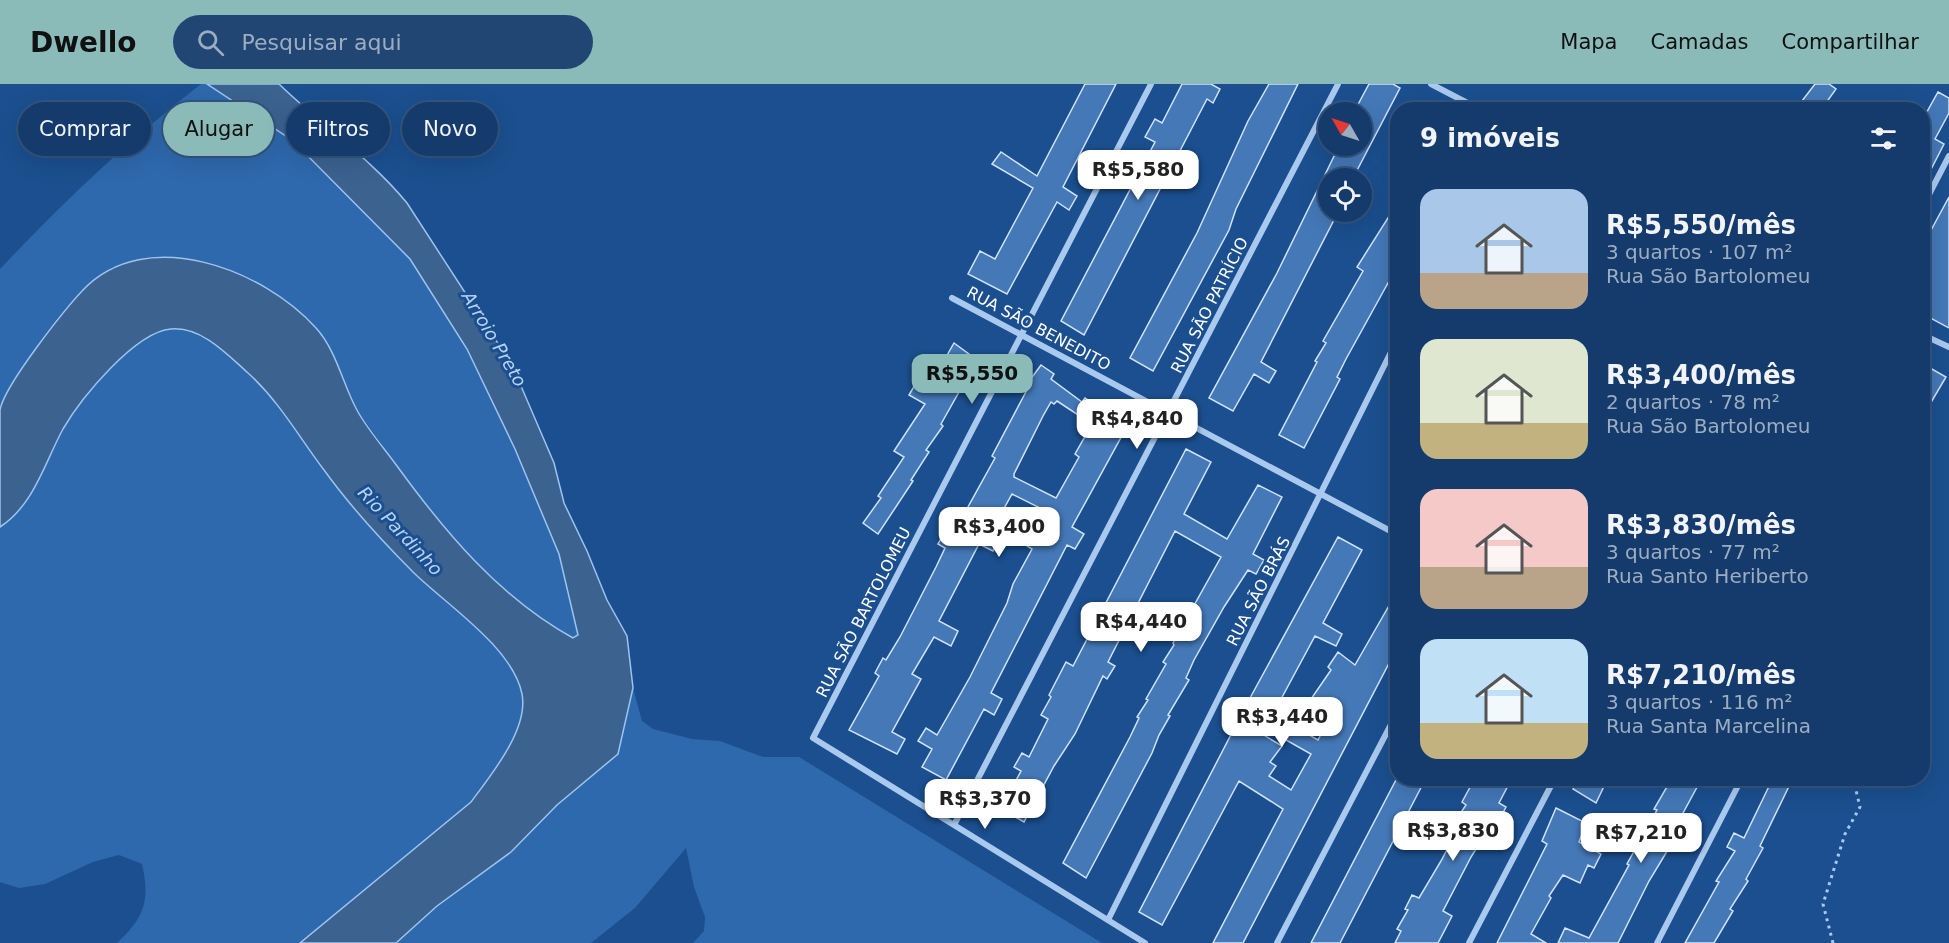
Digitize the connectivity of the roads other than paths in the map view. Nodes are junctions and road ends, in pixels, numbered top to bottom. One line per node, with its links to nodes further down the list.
1 (1151, 84): 8 (street, RUA SÃO BARTOLOMEU)
2 (1338, 84): 12 (street, RUA SÃO PATRÍCIO)
3 (1431, 84): 4 (street)
4 (1466, 102)
5 (1949, 156): 6 (street)
6 (1930, 193)
7 (952, 298): 8 (street, RUA SÃO BENEDITO)
8 (1022, 335): 12 (street, RUA SÃO BENEDITO); 18 (street, RUA SÃO BARTOLOMEU)
9 (1930, 338): 10 (street)
10 (1949, 347)
11 (1390, 354): 13 (street, RUA SÃO BRÁS)
12 (1169, 413): 13 (street, RUA SÃO BENEDITO); 18 (street, RUA SÃO PATRÍCIO)
13 (1322, 493): 14 (street, RUA SÃO BENEDITO); 19 (street, RUA SÃO BRÁS)
14 (1390, 531)
15 (1390, 726): 21 (street)
16 (1551, 786): 22 (street)
17 (1738, 786): 23 (street)
18 (954, 825): 19 (street)
19 (1108, 920): 20 (street)
20 (1145, 943)
21 (1277, 943)
22 (1469, 943)
23 (1657, 943)

